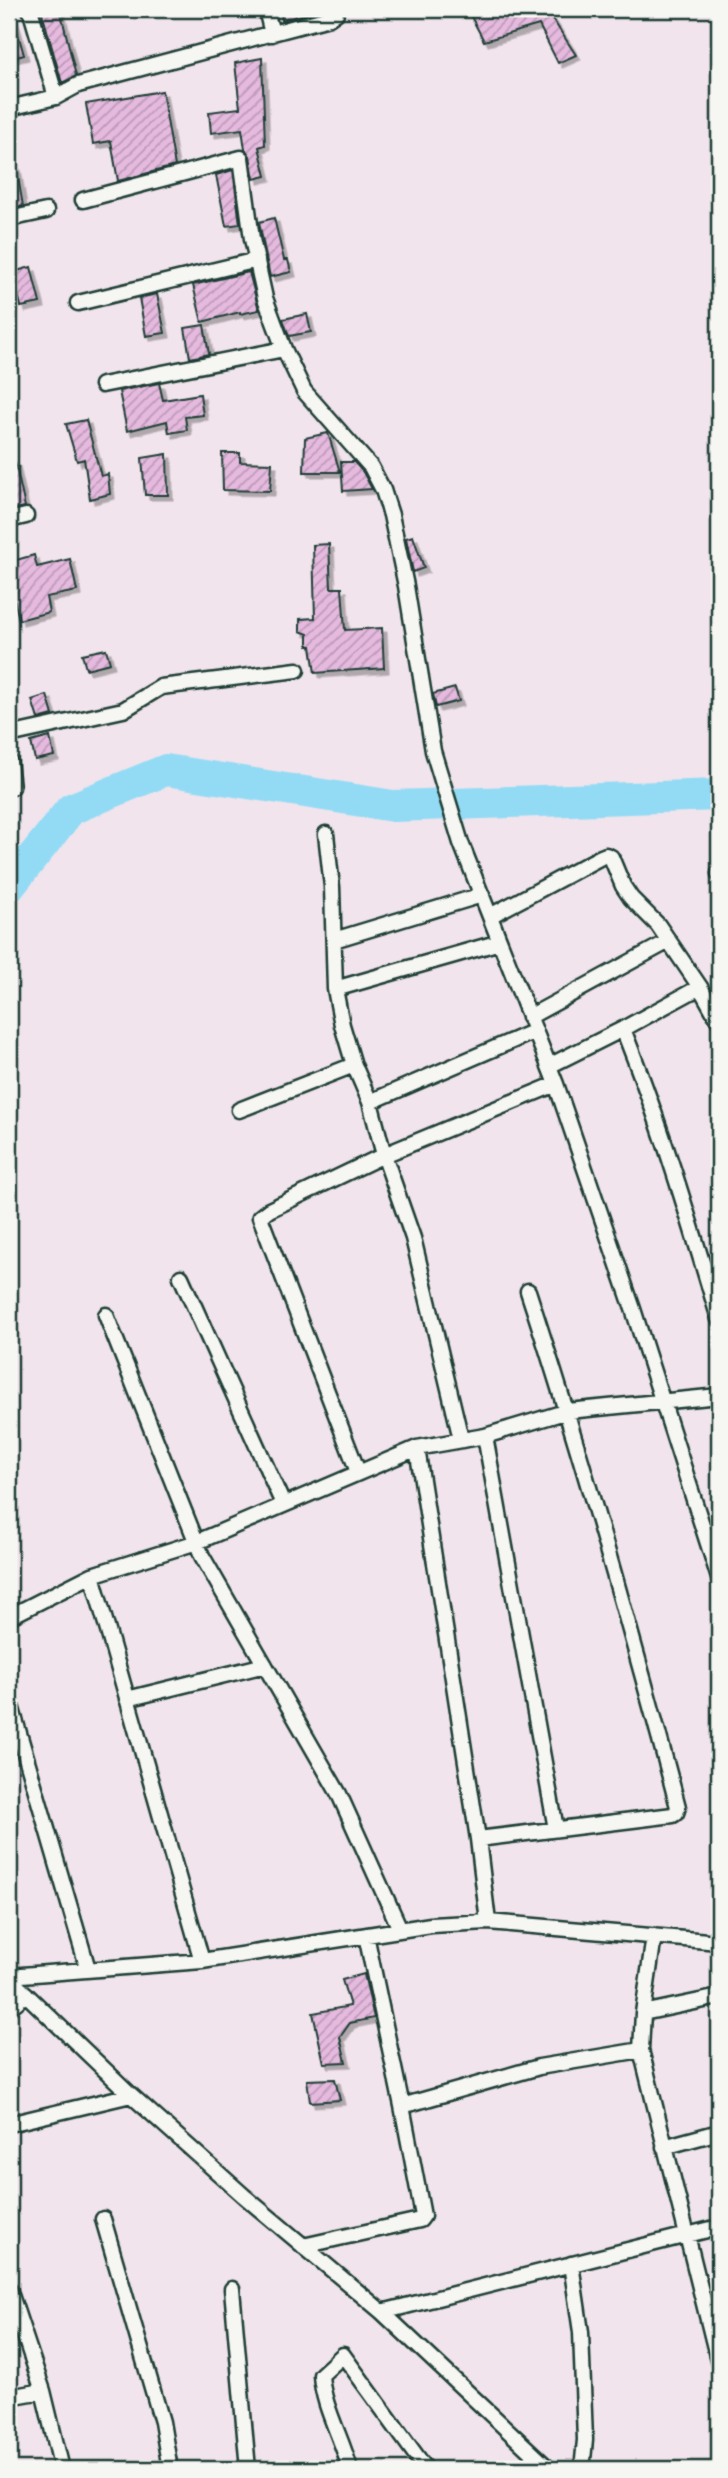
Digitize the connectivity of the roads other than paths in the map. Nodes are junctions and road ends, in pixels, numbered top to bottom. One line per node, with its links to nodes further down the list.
1 (30, 9): 5 (street)
2 (266, 9): 4 (street)
3 (336, 9): 4 (street)
4 (272, 34): 5 (street)
5 (56, 97): 6 (street)
6 (9, 108)
7 (83, 200): 10 (street)
8 (46, 211): 9 (street)
9 (9, 219)
10 (257, 260): 11 (street); 12 (street)
11 (78, 303)
12 (284, 349): 13 (street); 21 (street)
13 (102, 385)
14 (26, 516): 15 (street)
15 (9, 520)
16 (297, 670): 17 (street)
17 (9, 735)
18 (9, 761): 19 (street)
19 (9, 788)
20 (326, 834): 23 (street)
21 (482, 895): 22 (street); 23 (street)
22 (490, 916): 24 (street); 25 (street)
23 (334, 940): 27 (street)
24 (669, 941): 26 (street); 29 (street)
25 (500, 942): 27 (street); 29 (street)
26 (700, 987): 28 (street); 30 (street)
27 (335, 989): 31 (street)
28 (719, 1021)
29 (532, 1024): 32 (street); 34 (street)
30 (623, 1030): 32 (street); 40 (street)
31 (354, 1065): 34 (street); 35 (street)
32 (549, 1066): 33 (street)
33 (556, 1084): 36 (street); 42 (street)
34 (370, 1102): 36 (street)
35 (239, 1110)
36 (384, 1155): 45 (street); 47 (street)
37 (181, 1277): 48 (street)
38 (528, 1291): 43 (street)
39 (106, 1315): 49 (street)
40 (719, 1320)
41 (719, 1396): 42 (street)
42 (664, 1403): 43 (street); 51 (street)
43 (568, 1411): 44 (street); 56 (street)
44 (485, 1436): 45 (street); 56 (street)
45 (461, 1439): 46 (street)
46 (417, 1448): 47 (street); 57 (street)
47 (358, 1472): 48 (street)
48 (283, 1504): 49 (street)
49 (197, 1542): 50 (street); 53 (street)
50 (92, 1575): 52 (street); 55 (street)
51 (719, 1578)
52 (9, 1617)
53 (265, 1665): 55 (street); 59 (street)
54 (9, 1699): 64 (street)
55 (127, 1699): 63 (street)
56 (556, 1829): 57 (street)
57 (478, 1839): 58 (street)
58 (488, 1922): 59 (street); 61 (street)
59 (400, 1929): 60 (street)
60 (366, 1935): 63 (street); 72 (street)
61 (654, 1936): 62 (street); 69 (street)
62 (719, 1942)
63 (202, 1961): 64 (street)
64 (88, 1969): 65 (street)
65 (9, 1977): 66 (street)
66 (26, 1994): 68 (street); 71 (street)
67 (719, 1997): 69 (street)
68 (9, 2008)
69 (643, 2013): 70 (street)
70 (641, 2050): 72 (street); 75 (street)
71 (131, 2095): 73 (street); 79 (street)
72 (402, 2106): 79 (street)
73 (9, 2124)
74 (719, 2132): 75 (street)
75 (664, 2147): 78 (street)
76 (103, 2219): 88 (street)
77 (719, 2227): 78 (street)
78 (687, 2235): 80 (street); 84 (street)
79 (303, 2246): 83 (street)
80 (571, 2264): 83 (street); 93 (street)
81 (9, 2289): 85 (street)
82 (232, 2289): 89 (street)
83 (382, 2312): 92 (street)
84 (719, 2364)
85 (43, 2391): 86 (street); 87 (street)
86 (9, 2397)
87 (62, 2469)
88 (170, 2469)
89 (248, 2469)
90 (350, 2469): 91 (street)
91 (426, 2469)
92 (549, 2469)
93 (580, 2469)

